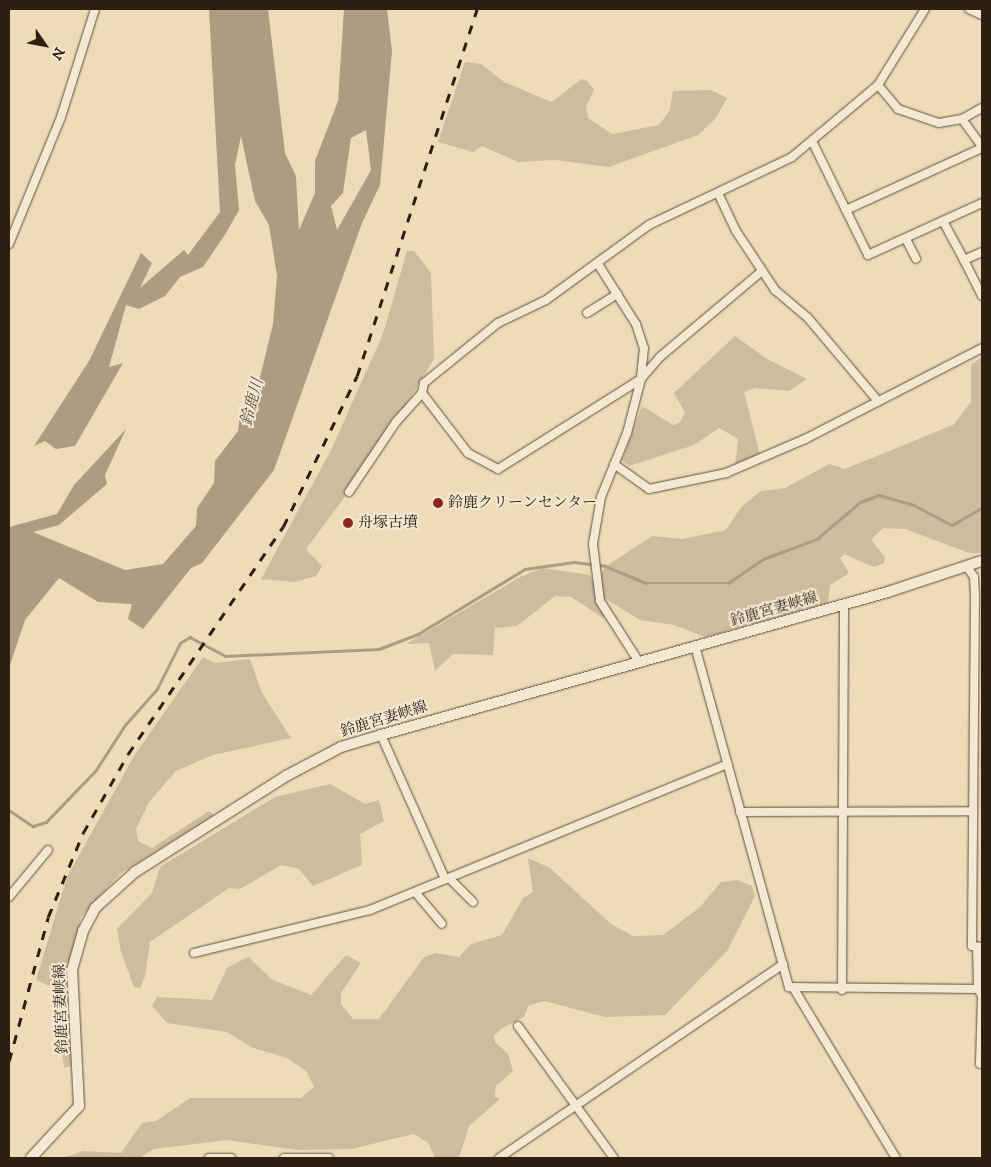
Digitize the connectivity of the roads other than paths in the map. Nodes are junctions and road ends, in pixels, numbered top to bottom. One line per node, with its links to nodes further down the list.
1 (95, 9): 15 (street)
2 (925, 9): 5 (street)
3 (969, 9): 4 (street)
4 (982, 15)
5 (878, 85): 7 (street); 8 (street)
6 (982, 108): 7 (street)
7 (962, 119): 9 (street)
8 (812, 141): 10 (street); 12 (street)
9 (982, 147): 12 (street)
10 (718, 192): 19 (street); 20 (street)
11 (982, 203): 13 (street)
12 (846, 210): 14 (street)
13 (944, 222): 14 (street); 18 (street)
14 (906, 238): 17 (street)
15 (9, 244)
16 (982, 252): 18 (street)
17 (916, 259)
18 (964, 260): 22 (street)
19 (598, 264): 21 (street); 26 (street)
20 (762, 272): 25 (street); 27 (street)
21 (617, 294): 23 (street); 25 (street)
22 (982, 296)
23 (587, 313)
24 (982, 348): 27 (street)
25 (641, 379): 26 (street); 28 (street)
26 (422, 393): 29 (street)
27 (878, 401): 28 (street)
28 (614, 464): 37 (street)
29 (349, 492)
30 (982, 561): 31 (main road, 鈴鹿宮妻峡線)
31 (967, 568): 32 (street); 33 (main road, 鈴鹿宮妻峡線)
32 (978, 593): 35 (street)
33 (844, 605): 36 (main road, 鈴鹿宮妻峡線); 44 (street)
34 (982, 615): 35 (street)
35 (975, 620): 38 (street)
36 (694, 646): 37 (main road, 鈴鹿宮妻峡線); 40 (street)
37 (639, 662): 39 (main road, 鈴鹿宮妻峡線)
38 (978, 674): 41 (street)
39 (381, 734): 46 (street); 60 (main road, 鈴鹿宮妻峡線)
40 (727, 764): 43 (street); 46 (street)
41 (978, 766): 42 (street)
42 (973, 811): 44 (street); 51 (street)
43 (740, 812): 44 (street); 53 (street)
44 (844, 812): 56 (street)
45 (48, 850): 48 (street)
46 (447, 879): 47 (street); 49 (street)
47 (416, 893): 50 (street); 52 (street)
48 (9, 897)
49 (472, 902)
50 (442, 924)
51 (980, 947): 55 (street)
52 (194, 953)
53 (783, 964): 54 (street); 59 (street)
54 (794, 989): 56 (street); 67 (street)
55 (978, 989): 56 (street); 58 (street)
56 (842, 990)
57 (518, 1026): 59 (street)
58 (980, 1064)
59 (576, 1105): 65 (street); 66 (street)
60 (32, 1158)
61 (209, 1158): 62 (street)
62 (231, 1158)
63 (284, 1158): 64 (street)
64 (329, 1158)
65 (499, 1158)
66 (614, 1158)
67 (896, 1158)

